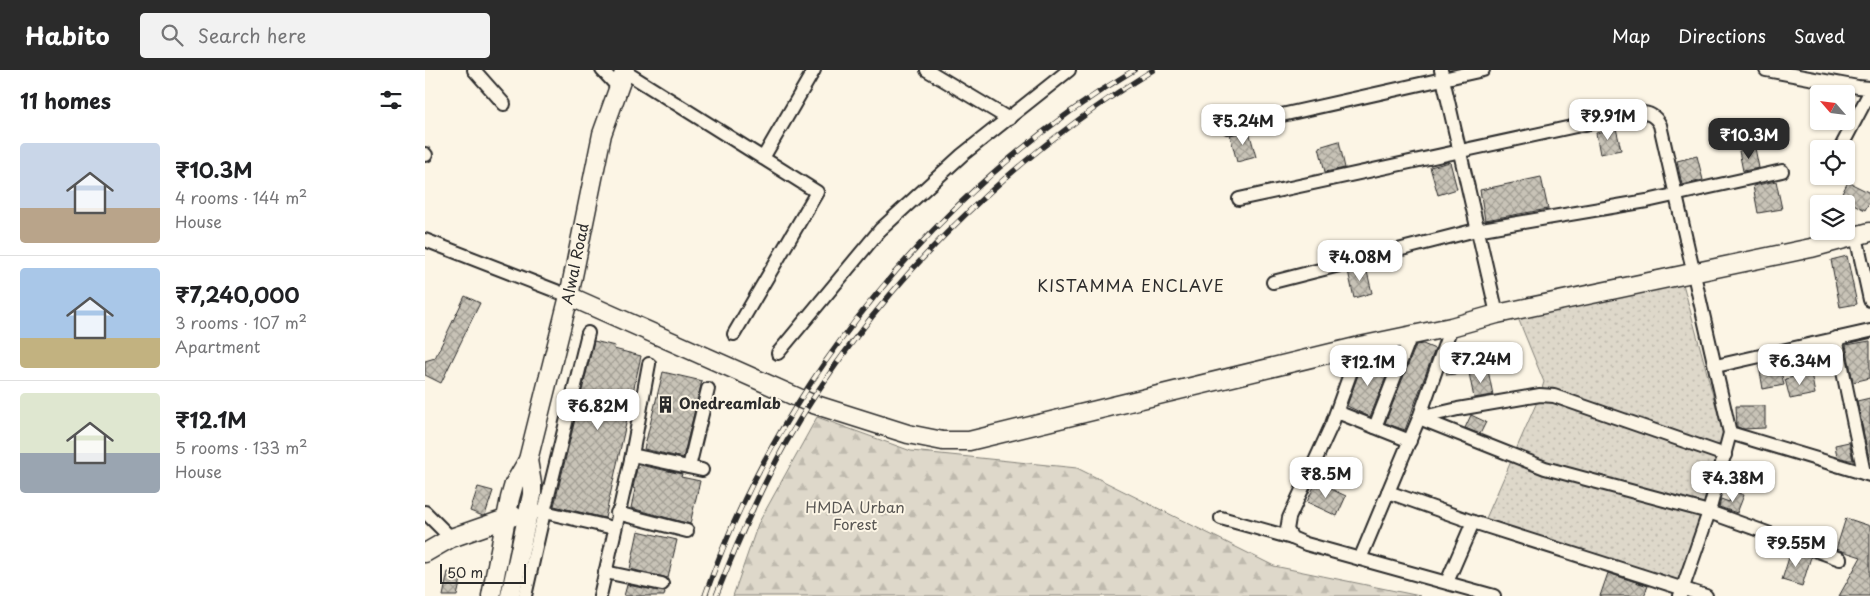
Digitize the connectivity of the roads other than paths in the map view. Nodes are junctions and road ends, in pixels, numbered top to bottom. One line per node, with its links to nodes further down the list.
1 (474, 70): 11 (street)
2 (602, 70): 9 (street)
3 (814, 70): 16 (street)
4 (927, 70): 12 (street)
5 (1483, 70): 8 (street)
6 (1766, 70): 10 (street)
7 (1064, 71): 12 (street)
8 (1442, 75): 13 (street); 15 (street)
9 (623, 76): 16 (street); 25 (street, Alwal Road)
10 (1866, 89): 14 (street)
11 (504, 104)
12 (1009, 120): 35 (street)
13 (1228, 127)
14 (1844, 140)
15 (1460, 152): 18 (street); 19 (street); 20 (street)
16 (763, 158): 31 (street)
17 (1782, 171): 18 (street)
18 (1675, 194): 20 (street); 23 (street)
19 (1239, 200)
20 (1476, 230): 24 (street); 27 (street)
21 (1863, 234): 23 (street); 26 (street)
22 (425, 240): 25 (street)
23 (1694, 272): 27 (street); 37 (street)
24 (1273, 282)
25 (569, 296): 34 (street); 46 (street, Alwal Road)
26 (1870, 300)
27 (1497, 314): 28 (street)
28 (1451, 327): 32 (street); 40 (street)
29 (1870, 331): 33 (street)
30 (588, 333): 52 (street)
31 (734, 334)
32 (1411, 335): 34 (street); 41 (street)
33 (1836, 338): 37 (street); 49 (street)
34 (1360, 346): 39 (street)
35 (778, 353)
36 (649, 364): 45 (street)
37 (1716, 366): 42 (street)
38 (708, 389): 47 (street)
39 (1337, 412): 41 (street); 61 (street)
40 (1419, 418): 43 (street); 44 (street); 53 (street)
41 (1375, 427): 43 (street)
42 (1730, 433): 44 (street); 49 (street)
43 (1410, 441): 50 (street)
44 (1725, 455): 53 (street)
45 (632, 456): 47 (street); 54 (street)
46 (528, 460): 52 (street); 55 (street)
47 (689, 467): 48 (street)
48 (702, 470)
49 (1867, 474)
50 (1388, 492): 57 (street); 64 (street)
51 (425, 512): 60 (street)
52 (536, 512): 55 (street); 58 (street); 70 (street); 71 (street)
53 (1709, 512): 63 (street); 68 (street)
54 (617, 513): 58 (street); 59 (street)
55 (505, 518): 60 (street); 69 (street)
56 (1221, 518): 61 (street)
57 (1473, 522): 66 (street); 68 (street)
58 (614, 528): 65 (street)
59 (687, 531)
60 (451, 538): 62 (street)
61 (1292, 538): 64 (street)
62 (425, 553)
63 (1840, 559)
64 (1359, 560): 66 (street)
65 (605, 572): 67 (street); 72 (street)
66 (1447, 582): 73 (street)
67 (662, 584)
68 (1682, 592): 74 (street)
69 (491, 596)
70 (510, 596)
71 (525, 596)
72 (600, 596)
73 (1494, 596)
74 (1706, 596)

